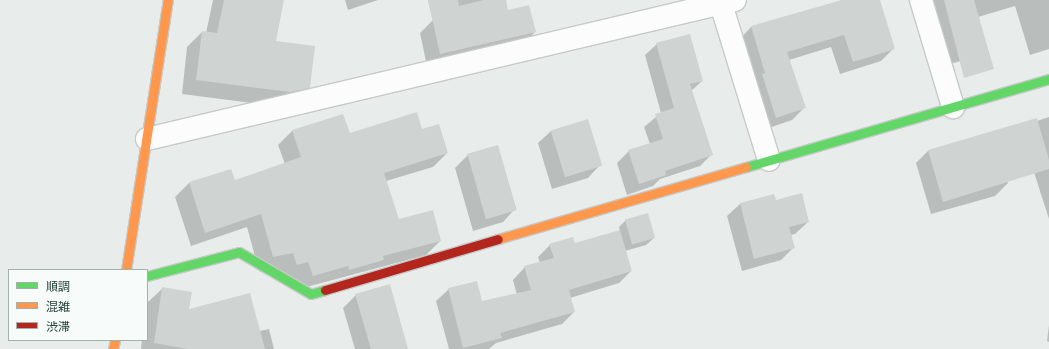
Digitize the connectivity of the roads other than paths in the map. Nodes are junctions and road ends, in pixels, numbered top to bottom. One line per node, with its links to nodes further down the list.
1 (168, 0): 6 (street)
2 (921, 0): 5 (street)
3 (728, 2): 6 (street); 7 (street)
4 (1049, 79): 5 (street)
5 (953, 107): 7 (street)
6 (147, 139): 8 (street)
7 (769, 160): 9 (street)
8 (126, 269)
9 (148, 276)

